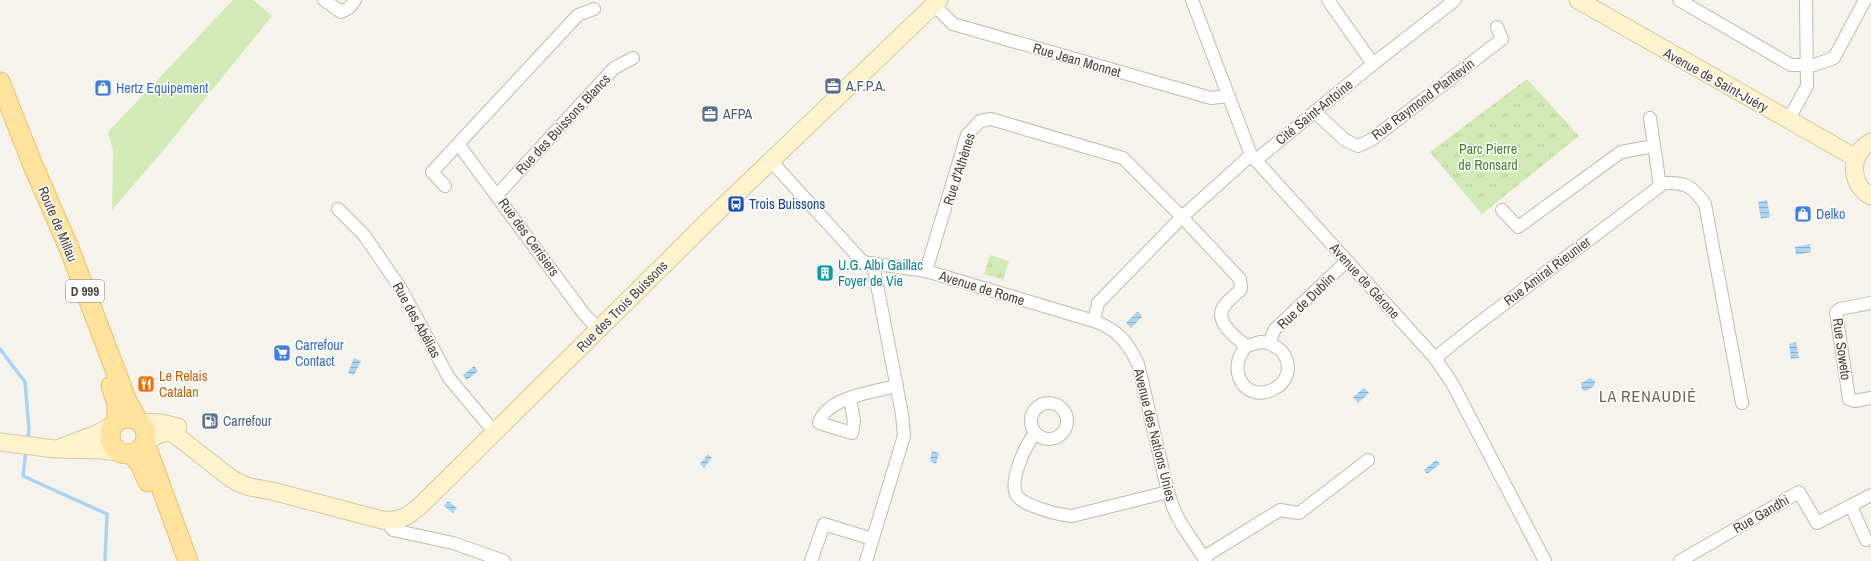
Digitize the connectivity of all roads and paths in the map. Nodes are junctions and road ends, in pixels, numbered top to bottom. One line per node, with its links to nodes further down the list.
1 (324, 0): 2 (street)
2 (355, 0)
3 (1192, 0): 17 (street, Avenue de Gérone)
4 (1328, 0): 14 (street)
5 (1455, 0): 14 (street, Cité Saint-Antoine)
6 (1578, 0): 20 (street, Avenue de Saint-Juéry)
7 (1679, 0): 15 (street)
8 (1806, 0): 15 (street)
9 (1865, 0): 15 (street)
10 (936, 2): 17 (street, Rue Jean Monnet); 26 (street, Rue des Trois Buissons)
11 (594, 9): 22 (street)
12 (1497, 27): 18 (street, Rue Raymond Plantevin)
13 (633, 58): 30 (street, Rue des Buissons Blancs)
14 (1373, 64): 18 (street, Cité Saint-Antoine)
15 (1806, 64): 20 (street)
16 (0, 82): 27 (main road, Route de Millau / D 999)
17 (1229, 96): 24 (street, Avenue de Gérone)
18 (1315, 112): 24 (street, Cité Saint-Antoine)
19 (1650, 118): 23 (street)
20 (1788, 120): 25 (street, Avenue de Saint-Juéry)
21 (1871, 142): 25 (street)
22 (459, 144): 28 (street); 30 (street, Rue des Cerisiers)
23 (1654, 146): 29 (street); 33 (street)
24 (1254, 158): 34 (street, Cité Saint-Antoine); 35 (street, Avenue de Gérone)
25 (1856, 158): 31 (street)
26 (770, 160): 36 (street, Avenue de Rome); 40 (street, Rue des Trois Buissons)
27 (32, 163): 48 (main road, Route de Millau / D 999); 49 (main road, Route de Millau / D 999)
28 (445, 186)
29 (1660, 186): 43 (street, Rue Amiral Rieunier); 47 (street, Rue Amiral Rieunier)
30 (497, 195): 40 (street, Rue des Cerisiers)
31 (1871, 196)
32 (338, 210): 50 (street, Rue des Abélias)
33 (1502, 210)
34 (1182, 217): 37 (street, Rue d'Athènes); 39 (street, Cité Saint-Antoine); 42 (street)
35 (1347, 261): 41 (street, Rue de Dublin); 43 (street, Avenue de Gérone)
36 (873, 264): 37 (street, Avenue de Rome); 44 (street)
37 (926, 271): 39 (street, Avenue de Rome)
38 (1871, 303): 45 (street, Rue Soweto)
39 (1094, 321): 57 (street, Avenue des Nations Unies)
40 (599, 330): 50 (street, Rue des Trois Buissons)
41 (1269, 343): 42 (street, Rue de Dublin); 42 (street, Rue de Dublin)
42 (1246, 346)
43 (1435, 358): 71 (street, Avenue de Gérone)
44 (897, 386): 46 (street); 63 (street)
45 (1871, 398)
46 (850, 399)
47 (1742, 403)
48 (138, 421): 49 (main road); 53 (main road); 56 (street)
49 (115, 423): 53 (main road); 54 (street)
50 (495, 432): 60 (street, Rue des Trois Buissons)
51 (1035, 433): 57 (street)
52 (0, 442): 54 (street)
53 (136, 447): 54 (street); 56 (street); 66 (main road); 67 (main road)
54 (55, 449)
55 (1368, 460): 65 (street)
56 (272, 491): 61 (street)
57 (1168, 492): 65 (street, Avenue des Nations Unies)
58 (1871, 495): 59 (street, Rue Gandhi)
59 (1850, 506): 64 (street); 72 (street, Rue Gandhi)
60 (405, 518): 61 (street); 62 (street)
61 (387, 521): 62 (street)
62 (422, 536): 68 (street)
63 (872, 539): 69 (street); 70 (street)
64 (1866, 540)
65 (1205, 559)
66 (177, 561)
67 (188, 561)
68 (504, 561)
69 (811, 561)
70 (866, 561)
71 (1545, 561)
72 (1680, 561)

